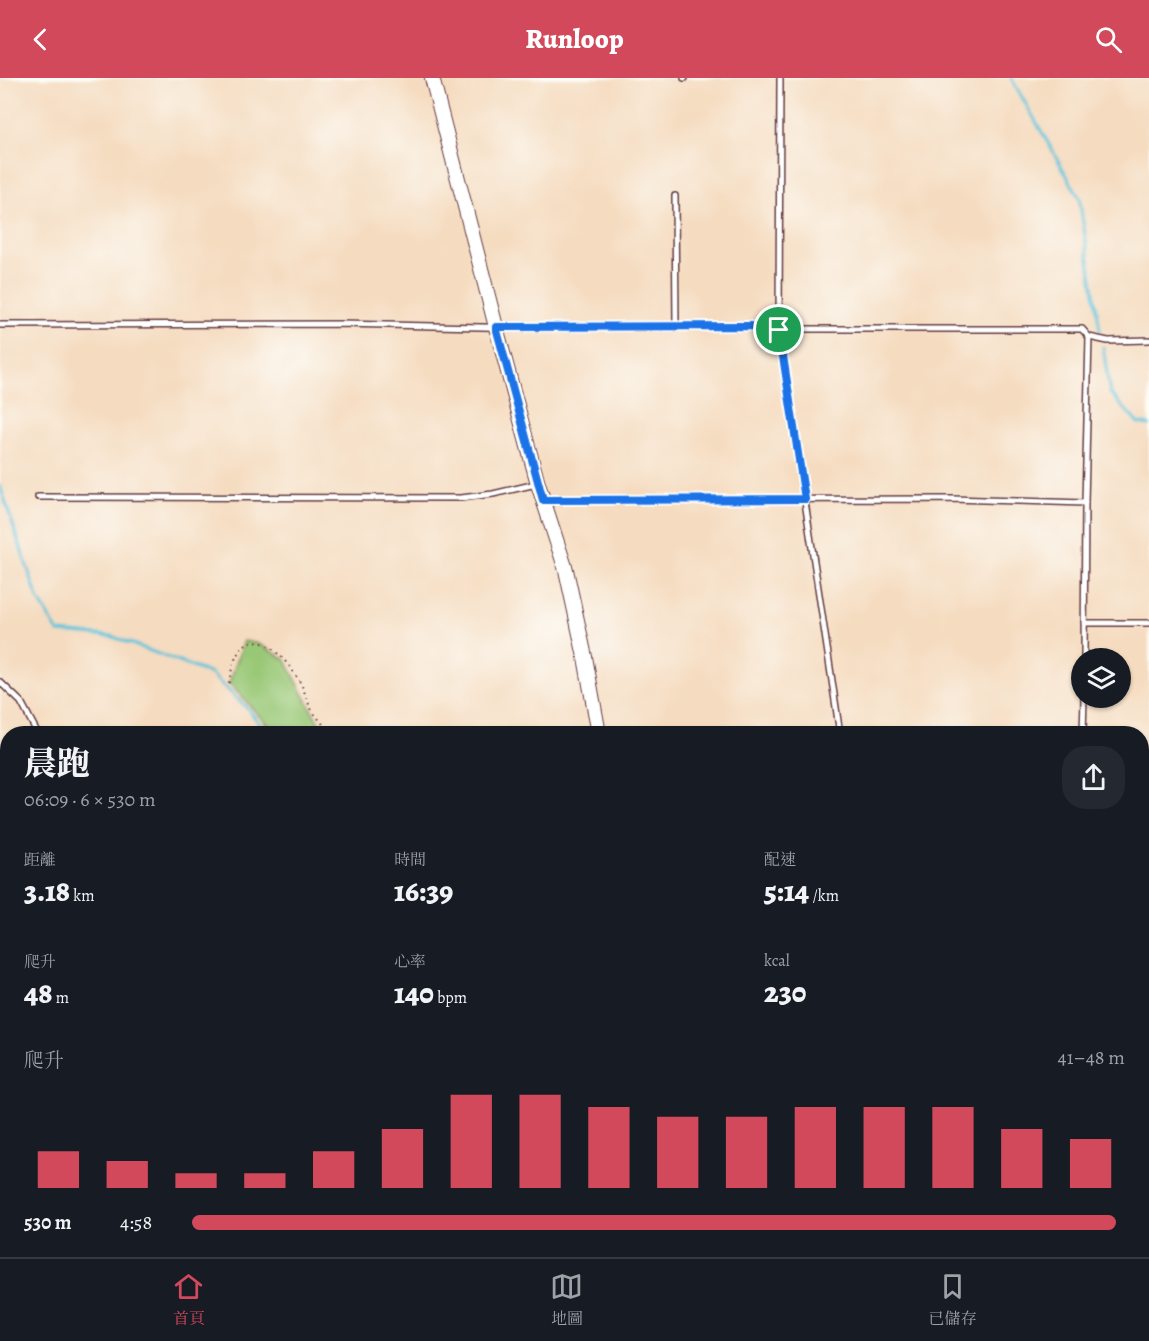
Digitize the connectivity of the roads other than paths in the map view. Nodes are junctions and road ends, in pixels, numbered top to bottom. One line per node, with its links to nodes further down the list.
1 (432, 78): 6 (street)
2 (780, 78): 7 (lane)
3 (675, 196): 5 (lane)
4 (0, 325): 6 (lane)
5 (676, 326): 6 (lane); 7 (lane)
6 (496, 327): 10 (street)
7 (779, 330): 8 (lane); 12 (lane)
8 (1089, 338): 9 (lane); 14 (lane)
9 (1149, 340)
10 (538, 484): 11 (lane); 13 (street)
11 (38, 497)
12 (805, 499): 13 (lane); 14 (lane); 22 (lane)
13 (543, 500): 21 (street)
14 (1085, 503): 15 (lane)
15 (1084, 623): 16 (lane); 17 (lane)
16 (1149, 623)
17 (1084, 648)
18 (0, 682): 20 (lane)
19 (1084, 708): 23 (lane)
20 (34, 726)
21 (597, 726)
22 (839, 726)
23 (1083, 726)

